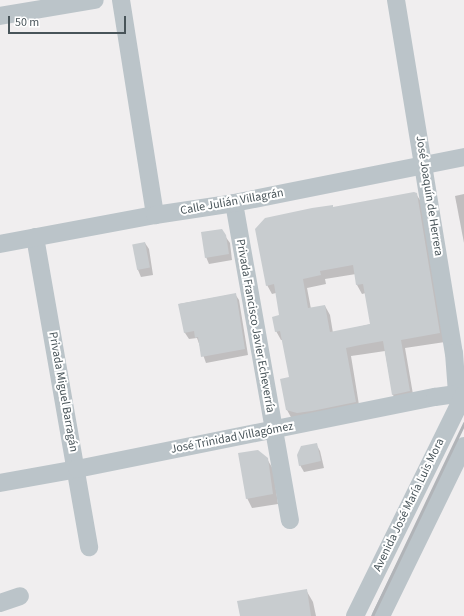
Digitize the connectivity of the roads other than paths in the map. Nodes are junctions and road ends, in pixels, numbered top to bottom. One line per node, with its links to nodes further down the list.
1 (95, 0): 4 (street)
2 (121, 0): 8 (street)
3 (396, 0): 6 (street, José Joaquín de Herrera)
4 (0, 16)
5 (464, 157): 6 (street, Calle Julián Villagrán)
6 (424, 165): 7 (street, Calle Julián Villagrán); 11 (street, José Joaquín de Herrera)
7 (234, 203): 8 (street, Calle Julián Villagrán); 12 (street, Privada Francisco Javier Echeverría)
8 (155, 215): 9 (street, Calle Julián Villagrán)
9 (35, 237): 10 (street, Calle Julián Villagrán); 14 (street, Privada Miguel Barragán)
10 (0, 244)
11 (462, 393): 12 (street, José Trinidad Villagómez); 20 (street, Avenida José María Luis Mora)
12 (273, 430): 14 (street, José Trinidad Villagómez); 16 (street, Privada Francisco Javier Echeverría)
13 (464, 446): 21 (street, Avenida José María Luis Mora)
14 (77, 469): 15 (street, José Trinidad Villagómez); 17 (street, Privada Miguel Barragán)
15 (0, 483)
16 (290, 520)
17 (90, 547)
18 (20, 596): 19 (street)
19 (0, 603)
20 (355, 616)
21 (381, 616)

